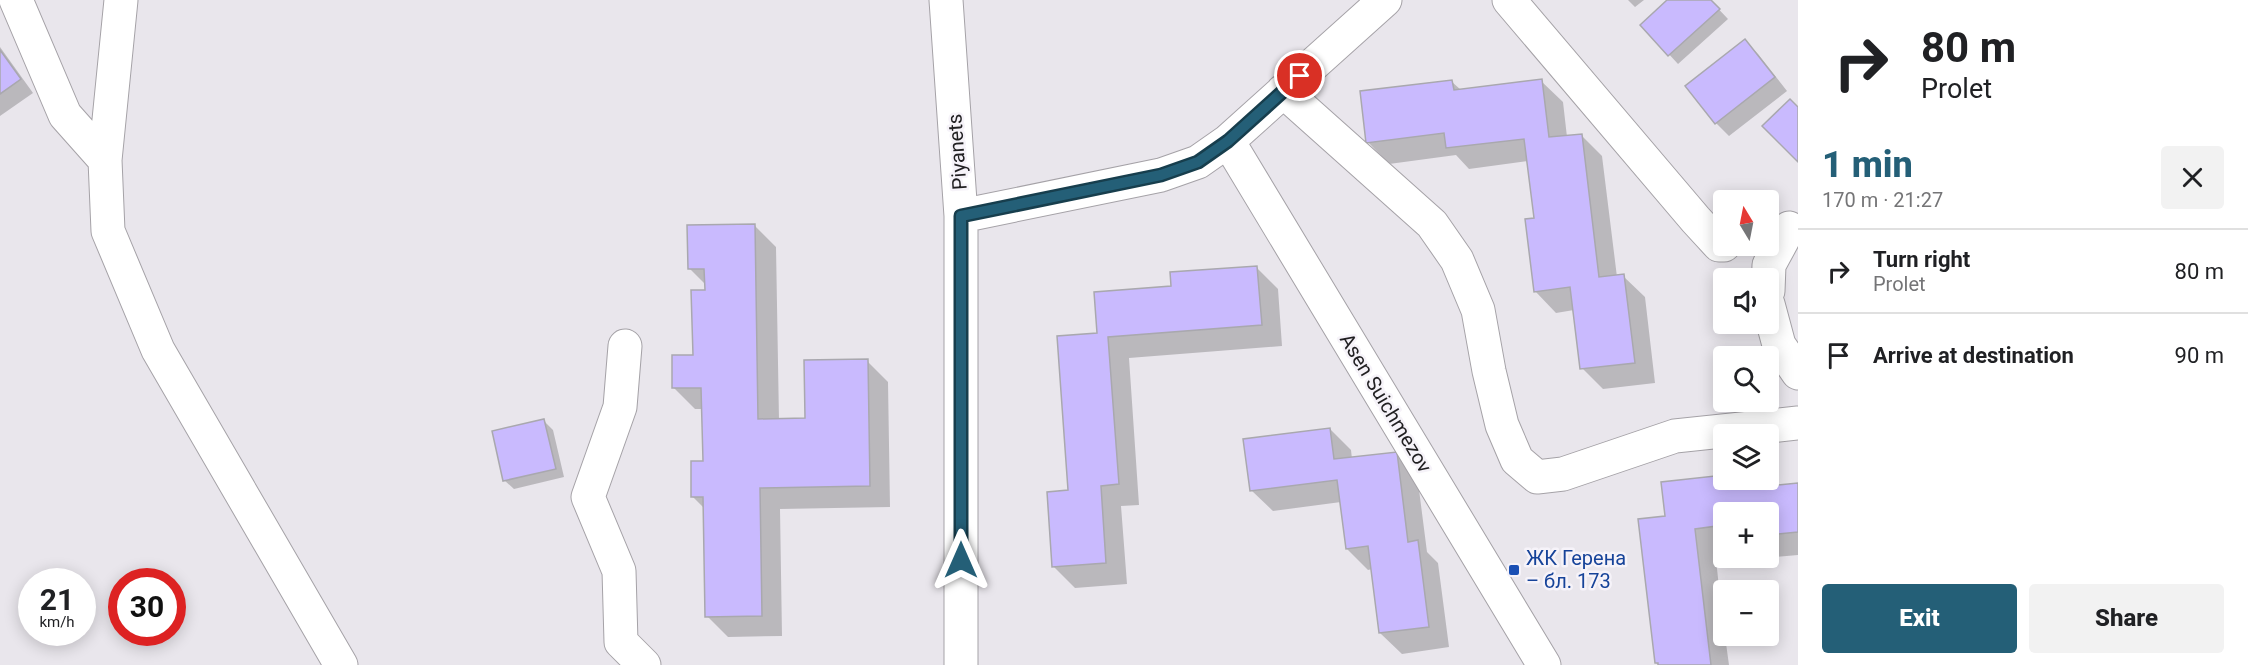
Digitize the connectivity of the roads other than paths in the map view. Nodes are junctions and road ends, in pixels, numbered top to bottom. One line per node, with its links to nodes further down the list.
1 (16, 0): 8 (street)
2 (121, 0): 8 (street)
3 (946, 0): 9 (street, Piyanets)
4 (1384, 0): 6 (street)
5 (1509, 0): 11 (street)
6 (1284, 92): 7 (street); 16 (street)
7 (1228, 141): 9 (street); 20 (street, Asen Suichmezov)
8 (105, 160): 17 (street)
9 (961, 216): 19 (street, Piyanets)
10 (1785, 229): 12 (street)
11 (1713, 238)
12 (1769, 268)
13 (1776, 334): 15 (street)
14 (625, 346): 18 (street)
15 (1798, 373)
16 (1798, 423)
17 (341, 665)
18 (644, 665)
19 (961, 665)
20 (1544, 665)

